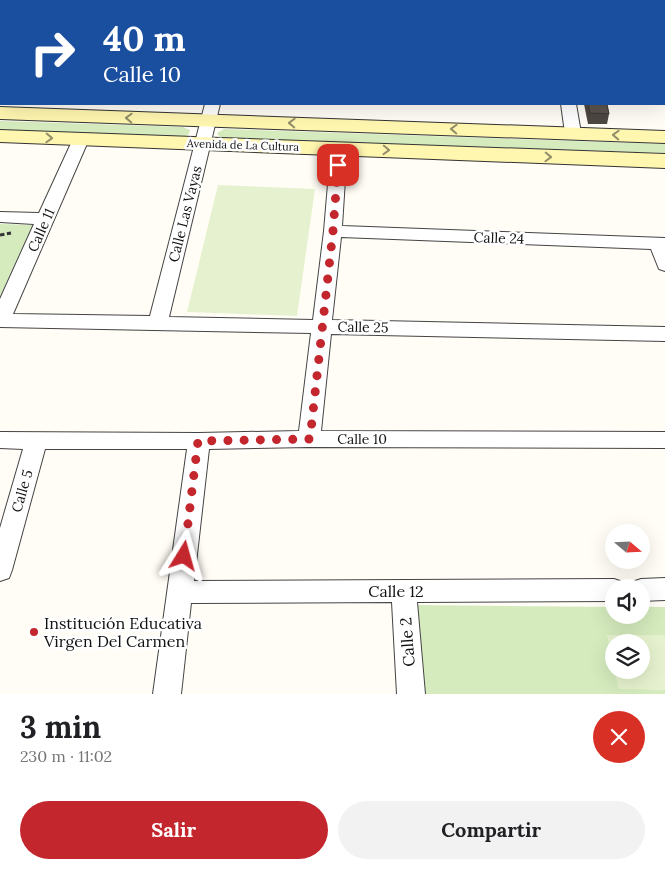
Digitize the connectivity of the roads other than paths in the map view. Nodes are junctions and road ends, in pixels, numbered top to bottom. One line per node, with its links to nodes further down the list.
1 (568, 105): 4 (street)
2 (210, 112): 3 (street, Avenida de La Cultura, one-way to 3); 4 (street, Avenida de La Cultura, one-way to 2); 8 (street, Calle Las Vayas)
3 (0, 113)
4 (573, 133): 6 (street, Avenida de La Cultura, one-way to 4)
5 (0, 136): 7 (street, Avenida de La Cultura, one-way to 7)
6 (665, 137)
7 (81, 139): 8 (street, Avenida de La Cultura); 12 (street, Calle 11)
8 (203, 144): 9 (street, Avenida de La Cultura); 17 (street, Calle Las Vayas)
9 (339, 149): 10 (street, Avenida de La Cultura, one-way to 10); 13 (street)
10 (665, 161)
11 (0, 218): 12 (street)
12 (45, 219): 16 (street, Calle 11)
13 (333, 231): 14 (street, Calle 24); 18 (street)
14 (661, 244): 15 (street)
15 (665, 265)
16 (0, 320): 17 (street, Calle 25)
17 (158, 324): 18 (street, Calle 25)
18 (321, 326): 19 (street, Calle 25); 20 (street)
19 (665, 334)
20 (310, 439): 22 (street, Calle 10); 24 (street, Calle 10)
21 (0, 440): 23 (street, Calle 10)
22 (665, 440)
23 (36, 441): 24 (street, Calle 10); 25 (street, Calle 5)
24 (198, 441): 30 (street)
25 (0, 570)
26 (605, 590): 29 (street, Calle 12)
27 (650, 590): 28 (street)
28 (665, 590)
29 (404, 591): 30 (street, Calle 12); 32 (street, Calle 2)
30 (179, 592): 31 (street)
31 (166, 694)
32 (411, 694)

